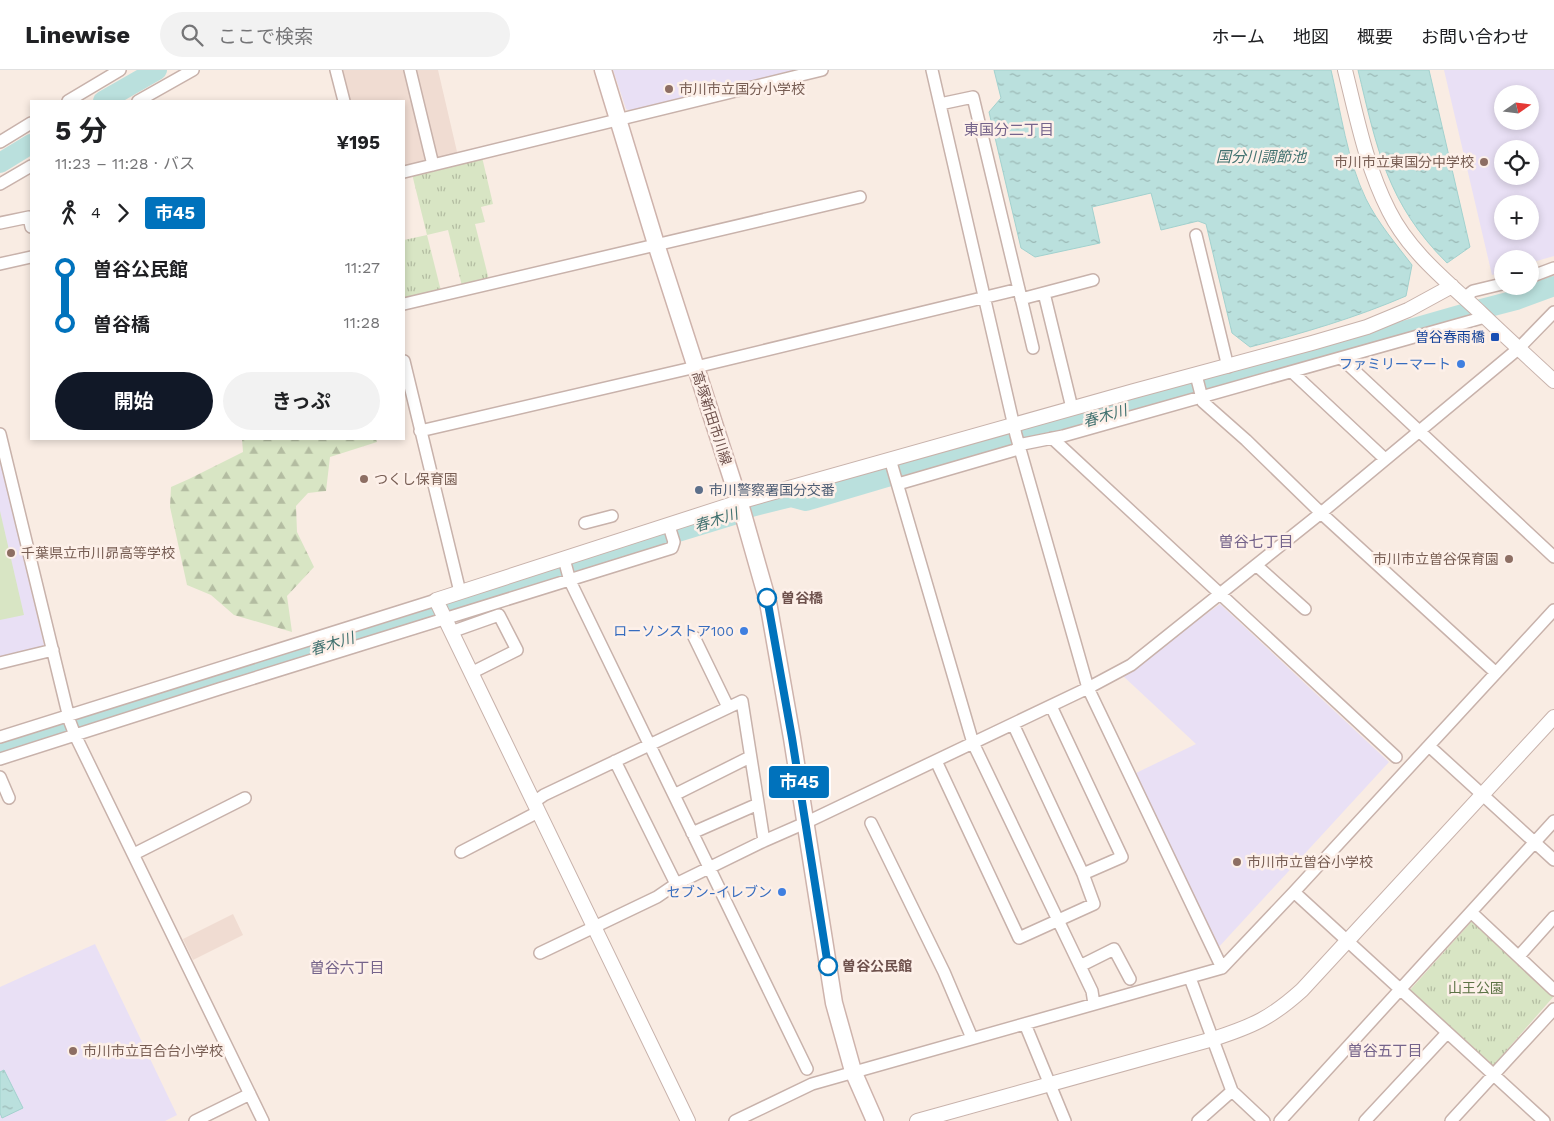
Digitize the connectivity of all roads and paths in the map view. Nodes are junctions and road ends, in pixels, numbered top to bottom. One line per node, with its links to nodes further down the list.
1 (120, 70): 9 (street)
2 (193, 70): 10 (street)
3 (336, 70): 11 (street)
4 (410, 70): 16 (street)
5 (603, 70): 13 (main road, 高塚新田市川線)
6 (822, 70): 13 (street)
7 (932, 70): 12 (street)
8 (1345, 70): 30 (street)
9 (70, 100)
10 (140, 100)
11 (344, 100)
12 (940, 104): 33 (street); 34 (street)
13 (618, 120): 16 (street); 24 (main road, 高塚新田市川線)
14 (30, 124): 15 (street)
15 (0, 142)
16 (433, 165): 18 (street)
17 (30, 167): 19 (street)
18 (405, 172)
19 (0, 184)
20 (860, 197): 24 (street)
21 (0, 222): 22 (street)
22 (30, 222)
23 (1196, 235): 44 (street)
24 (656, 244): 36 (street); 43 (main road, 高塚新田市川線)
25 (30, 257): 26 (street)
26 (0, 264)
27 (1554, 268): 28 (street)
28 (1539, 274)
29 (1093, 280): 32 (street)
30 (1452, 286): 35 (street); 44 (street)
31 (1494, 286): 35 (street)
32 (1044, 293): 33 (street); 48 (street)
33 (1020, 294): 34 (street); 39 (street)
34 (984, 298): 43 (street); 49 (street)
35 (1467, 301): 38 (street)
36 (405, 304)
37 (1554, 312): 40 (street)
38 (1484, 316): 40 (street); 41 (street)
39 (1033, 348)
40 (1518, 349): 46 (street); 51 (street)
41 (1341, 358): 45 (street); 51 (street)
42 (405, 365): 50 (street)
43 (696, 367): 50 (street); 57 (main road, 高塚新田市川線)
44 (1228, 367): 47 (street)
45 (1292, 372): 47 (street); 55 (street)
46 (1554, 381)
47 (1199, 388): 48 (street); 53 (street); 58 (street)
48 (1072, 408): 49 (street)
49 (1014, 430): 54 (street); 56 (street)
50 (420, 431): 66 (street)
51 (1420, 431): 55 (street); 62 (street)
52 (0, 434): 72 (street)
53 (1052, 438): 54 (street); 67 (street)
54 (1019, 447): 56 (street); 76 (street)
55 (1385, 460): 58 (street)
56 (894, 473): 57 (street); 84 (street)
57 (741, 509): 61 (street); 100 (main road, 高塚新田市川線)
58 (1321, 513): 64 (street); 75 (street)
59 (612, 516): 60 (street)
60 (585, 522)
61 (669, 527): 63 (street); 65 (street)
62 (1554, 557)
63 (564, 561): 65 (street); 66 (street)
64 (1256, 565): 67 (street); 68 (street)
65 (570, 579): 70 (street); 85 (street)
66 (460, 592): 70 (street)
67 (1221, 594): 76 (street); 88 (street)
68 (1305, 609)
69 (1554, 610): 75 (street)
70 (443, 615): 74 (street); 74 (street); 80 (street); 82 (street)
71 (694, 638): 78 (street)
72 (53, 650): 73 (street); 80 (street)
73 (0, 663)
74 (471, 672): 98 (street)
75 (1496, 673): 86 (street)
76 (1088, 688): 77 (street); 120 (street)
77 (1051, 706): 81 (street); 109 (street)
78 (728, 707): 85 (street); 87 (street)
79 (1554, 717): 94 (street)
80 (70, 719): 82 (street); 83 (street)
81 (1013, 724): 84 (street); 109 (street)
82 (75, 736): 89 (street); 106 (street)
83 (0, 737)
84 (973, 742): 91 (street); 114 (street)
85 (649, 744): 90 (street); 93 (street)
86 (1429, 746): 94 (street); 111 (street)
87 (750, 757): 93 (street); 97 (street)
88 (1396, 757)
89 (0, 759)
90 (615, 761): 98 (street); 110 (street)
91 (936, 761): 100 (street); 114 (street)
92 (0, 777): 95 (street)
93 (674, 795): 102 (street)
94 (1482, 795): 104 (street); 116 (street)
95 (9, 798)
96 (245, 798): 106 (street)
97 (758, 804): 102 (street); 103 (street)
98 (536, 807): 105 (street); 115 (street)
99 (1554, 821): 104 (street)
100 (805, 823): 103 (street); 132 (main road, 高塚新田市川線)
101 (871, 823): 129 (street)
102 (692, 833): 108 (street)
103 (764, 841): 108 (street)
104 (1534, 842): 107 (street); 112 (street)
105 (461, 852)
106 (134, 854): 136 (street)
107 (1554, 860)
108 (709, 868): 110 (street); 131 (street)
109 (1083, 874): 114 (street)
110 (676, 884): 115 (street)
111 (1294, 892): 116 (street); 120 (street)
112 (1471, 912): 118 (street); 123 (street)
113 (1554, 917): 118 (street)
114 (1058, 921): 119 (street)
115 (594, 927): 117 (street); 139 (street)
116 (1348, 941): 123 (street); 130 (street)
117 (540, 953)
118 (1519, 956): 124 (street)
119 (1080, 966): 122 (street); 125 (street)
120 (1222, 968): 121 (street)
121 (1190, 978): 125 (street); 130 (street)
122 (1130, 979)
123 (1401, 990): 128 (street); 146 (street)
124 (1554, 990)
125 (1094, 1004): 127 (street)
126 (1554, 1009): 133 (street)
127 (1025, 1024): 129 (street); 134 (street)
128 (1447, 1033): 133 (street); 147 (street)
129 (972, 1038): 132 (street)
130 (1213, 1038): 134 (street); 135 (street)
131 (806, 1069)
132 (853, 1071): 140 (street); 141 (main road, 高塚新田市川線)
133 (1494, 1076): 148 (street); 149 (street)
134 (1050, 1084): 142 (street); 143 (street)
135 (1232, 1091): 144 (street); 145 (street)
136 (250, 1094): 137 (street); 138 (street)
137 (195, 1121)
138 (263, 1121)
139 (688, 1121)
140 (735, 1121)
141 (874, 1121)
142 (917, 1121)
143 (1064, 1121)
144 (1198, 1121)
145 (1264, 1121)
146 (1280, 1121)
147 (1365, 1121)
148 (1451, 1121)
149 (1544, 1121)

